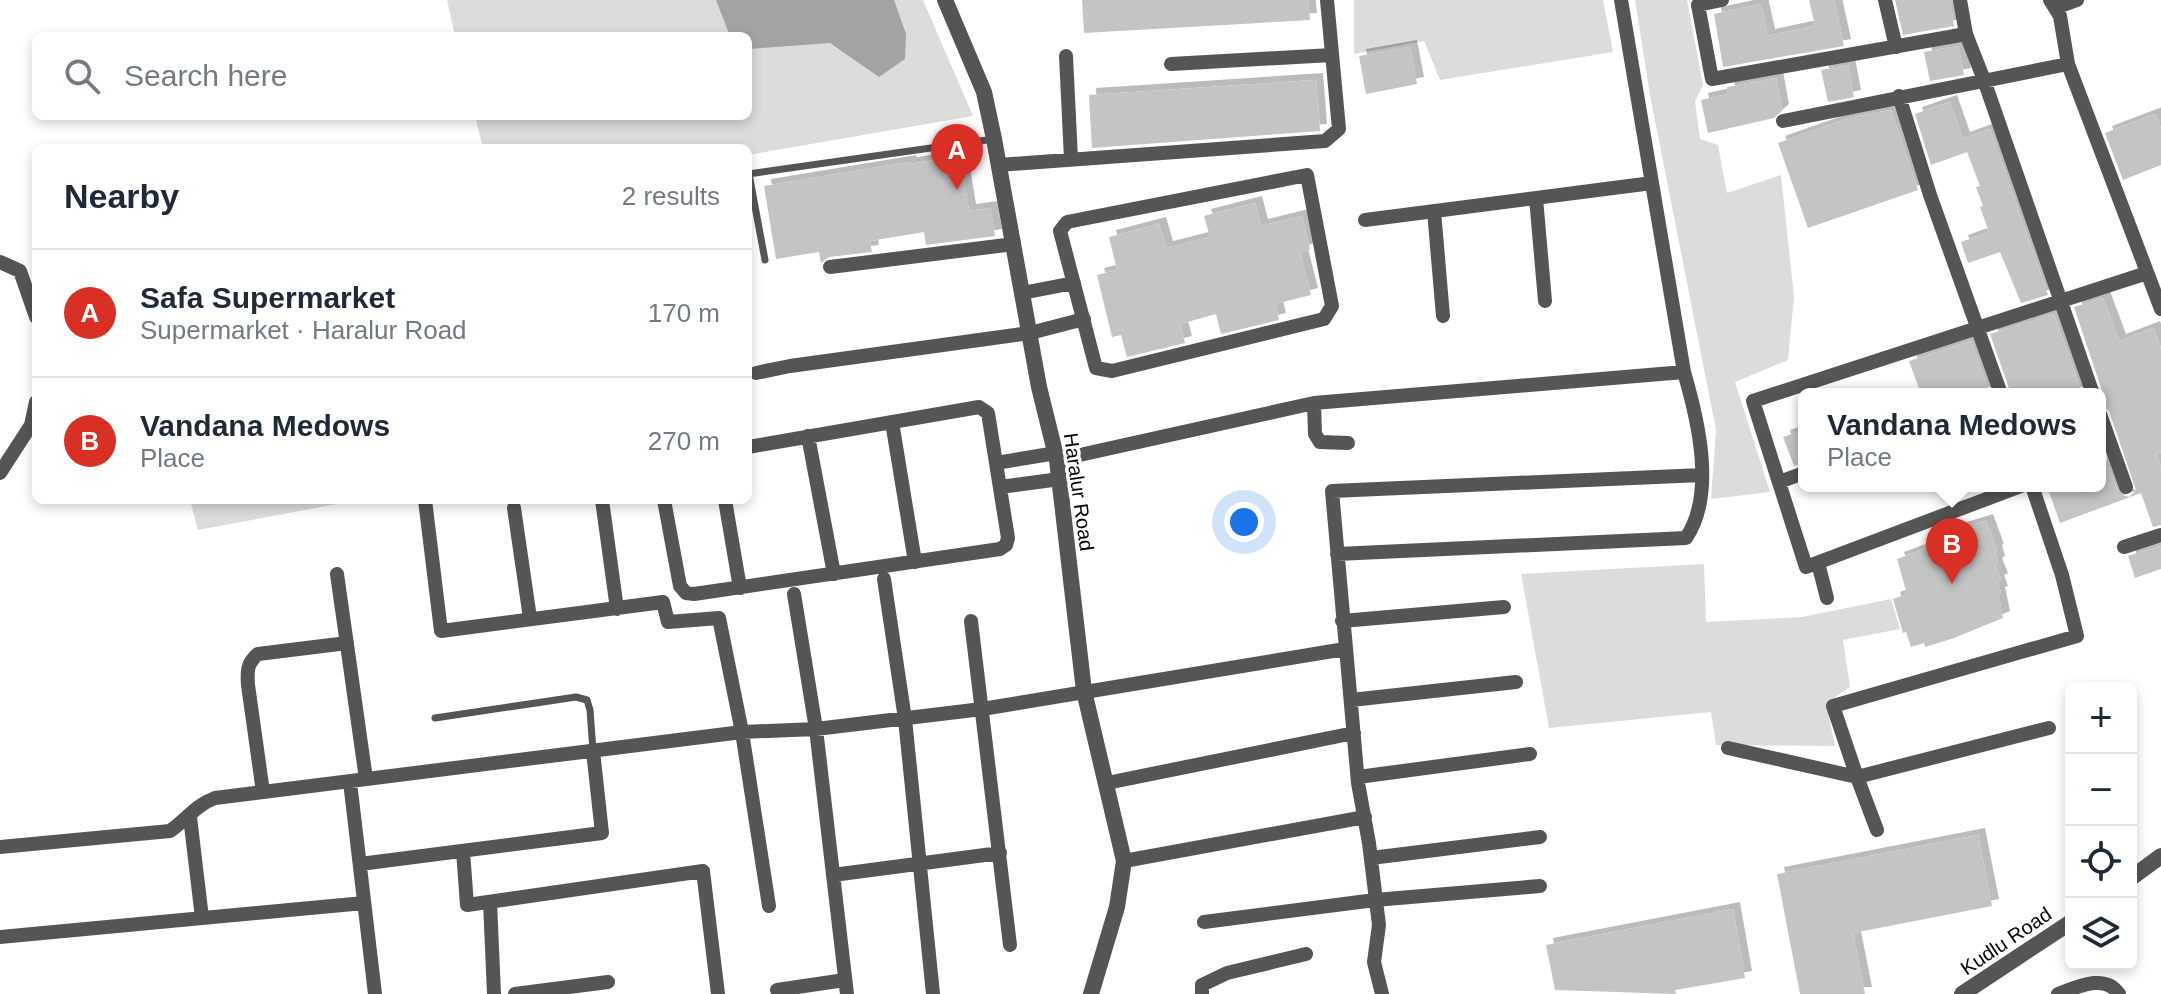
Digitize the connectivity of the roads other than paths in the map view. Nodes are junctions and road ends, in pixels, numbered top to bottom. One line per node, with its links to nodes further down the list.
1 (945, 0): 18 (street, Haralur Road)
2 (1327, 0): 11 (street)
3 (1621, 0): 22 (street)
4 (1722, 0): 10 (street)
5 (1885, 0): 10 (street)
6 (1960, 0): 9 (street)
7 (2077, 0): 8 (street)
8 (2052, 4): 14 (street)
9 (1966, 34): 10 (street); 15 (street)
10 (1896, 47)
11 (1332, 55): 13 (street); 19 (street)
12 (1066, 56): 19 (street)
13 (1171, 64)
14 (2068, 64): 15 (street); 31 (street)
15 (1984, 80): 16 (street); 35 (street)
16 (1899, 96): 17 (street); 40 (street)
17 (1783, 121)
18 (994, 139): 20 (street, Haralur Road); 21 (lane)
19 (1071, 159): 20 (street)
20 (999, 165): 27 (street, Haralur Road)
21 (752, 173)
22 (1652, 183): 24 (street); 42 (street)
23 (752, 194): 28 (lane)
24 (1536, 198): 25 (street); 34 (street)
25 (1434, 211): 26 (street); 38 (street)
26 (1365, 220)
27 (1014, 244): 30 (street); 33 (street, Haralur Road)
28 (765, 260)
29 (0, 262): 36 (street)
30 (830, 267)
31 (2147, 273): 35 (street); 37 (street)
32 (1074, 283): 33 (street); 39 (street); 39 (street)
33 (1022, 293): 41 (street, Haralur Road)
34 (1545, 301)
35 (2061, 302): 40 (street); 45 (street)
36 (32, 306)
37 (2161, 309)
38 (1443, 316)
39 (1084, 319): 41 (street)
40 (1979, 328): 44 (street); 59 (street)
41 (1030, 333): 43 (street); 53 (street, Haralur Road)
42 (1684, 372): 46 (street); 56 (street)
43 (752, 374)
44 (1999, 388)
45 (2091, 388)
46 (1314, 403): 51 (street); 53 (street)
47 (32, 420): 55 (street)
48 (892, 422): 50 (street); 54 (street); 72 (street)
49 (2106, 431): 61 (street)
50 (808, 436): 52 (street); 75 (street)
51 (1348, 443)
52 (752, 446)
53 (1056, 457): 54 (street); 58 (street, Haralur Road)
54 (996, 463): 60 (street)
55 (0, 473)
56 (1702, 475): 71 (street); 71 (street)
57 (1798, 475): 59 (street)
58 (1060, 479): 60 (street); 88 (street, Haralur Road)
59 (1779, 482): 73 (street)
60 (1000, 487): 72 (street)
61 (2126, 487)
62 (2005, 492): 73 (street)
63 (2034, 492): 101 (street)
64 (425, 504): 82 (street)
65 (603, 504): 81 (street)
66 (665, 504): 77 (street)
67 (726, 504): 77 (street)
68 (514, 508): 82 (street)
69 (2161, 535): 70 (street)
70 (2124, 547)
71 (1337, 554): 84 (street)
72 (915, 562): 75 (street)
73 (1818, 563): 79 (street)
74 (337, 574): 85 (street)
75 (834, 574): 77 (street)
76 (884, 579): 92 (street)
77 (740, 588)
78 (794, 594): 94 (street)
79 (1827, 598)
80 (1504, 607): 84 (street)
81 (617, 609): 82 (street); 95 (street)
82 (530, 618)
83 (971, 621): 90 (street)
84 (1342, 621): 86 (street)
85 (347, 643): 102 (street); 105 (street)
86 (1345, 649): 88 (street); 89 (street)
87 (1516, 682): 89 (street)
88 (1084, 691): 90 (street); 104 (street, Haralur Road)
89 (1351, 700): 96 (street)
90 (982, 709): 92 (street); 112 (street)
91 (435, 718): 98 (lane)
92 (905, 719): 94 (street); 116 (street)
93 (2049, 728): 101 (street)
94 (816, 729): 95 (street); 119 (street)
95 (742, 732): 98 (street); 124 (street)
96 (1354, 733): 100 (street); 104 (street)
97 (1728, 748): 101 (street)
98 (593, 751): 102 (street); 111 (street)
99 (1530, 754): 100 (street)
100 (1358, 777): 107 (street)
101 (1857, 777): 108 (street)
102 (366, 779): 103 (street)
103 (350, 782): 105 (street); 117 (street)
104 (1107, 783): 115 (street, Haralur Road)
105 (263, 792): 106 (street)
106 (190, 817): 110 (street); 125 (street)
107 (1365, 817): 114 (street); 115 (street)
108 (1877, 830)
109 (1540, 837): 114 (street)
110 (0, 847)
111 (463, 851): 117 (street); 122 (street)
112 (1000, 853): 116 (street); 129 (street)
113 (2161, 856): 118 (street)
114 (1371, 858): 121 (street)
115 (1124, 861): 139 (street, Haralur Road)
116 (919, 863): 119 (street); 138 (street)
117 (360, 864): 123 (street)
118 (2137, 874)
119 (833, 875): 132 (street)
120 (1540, 886): 121 (street)
121 (1375, 900): 126 (street); 141 (street)
122 (490, 902): 135 (street); 137 (street)
123 (364, 903): 125 (street); 134 (street)
124 (769, 906)
125 (202, 918): 128 (street)
126 (1204, 922)
127 (2065, 926): 142 (street, Kudlu Road)
128 (0, 937)
129 (1010, 945)
130 (1306, 954): 140 (street)
131 (608, 982): 136 (street)
132 (846, 987): 133 (street)
133 (777, 990)
134 (375, 994)
135 (494, 994)
136 (515, 994)
137 (718, 994)
138 (933, 994)
139 (1091, 994)
140 (1202, 994)
141 (1382, 994)
142 (1962, 994)
143 (2058, 994): 144 (street)
144 (2119, 994)

